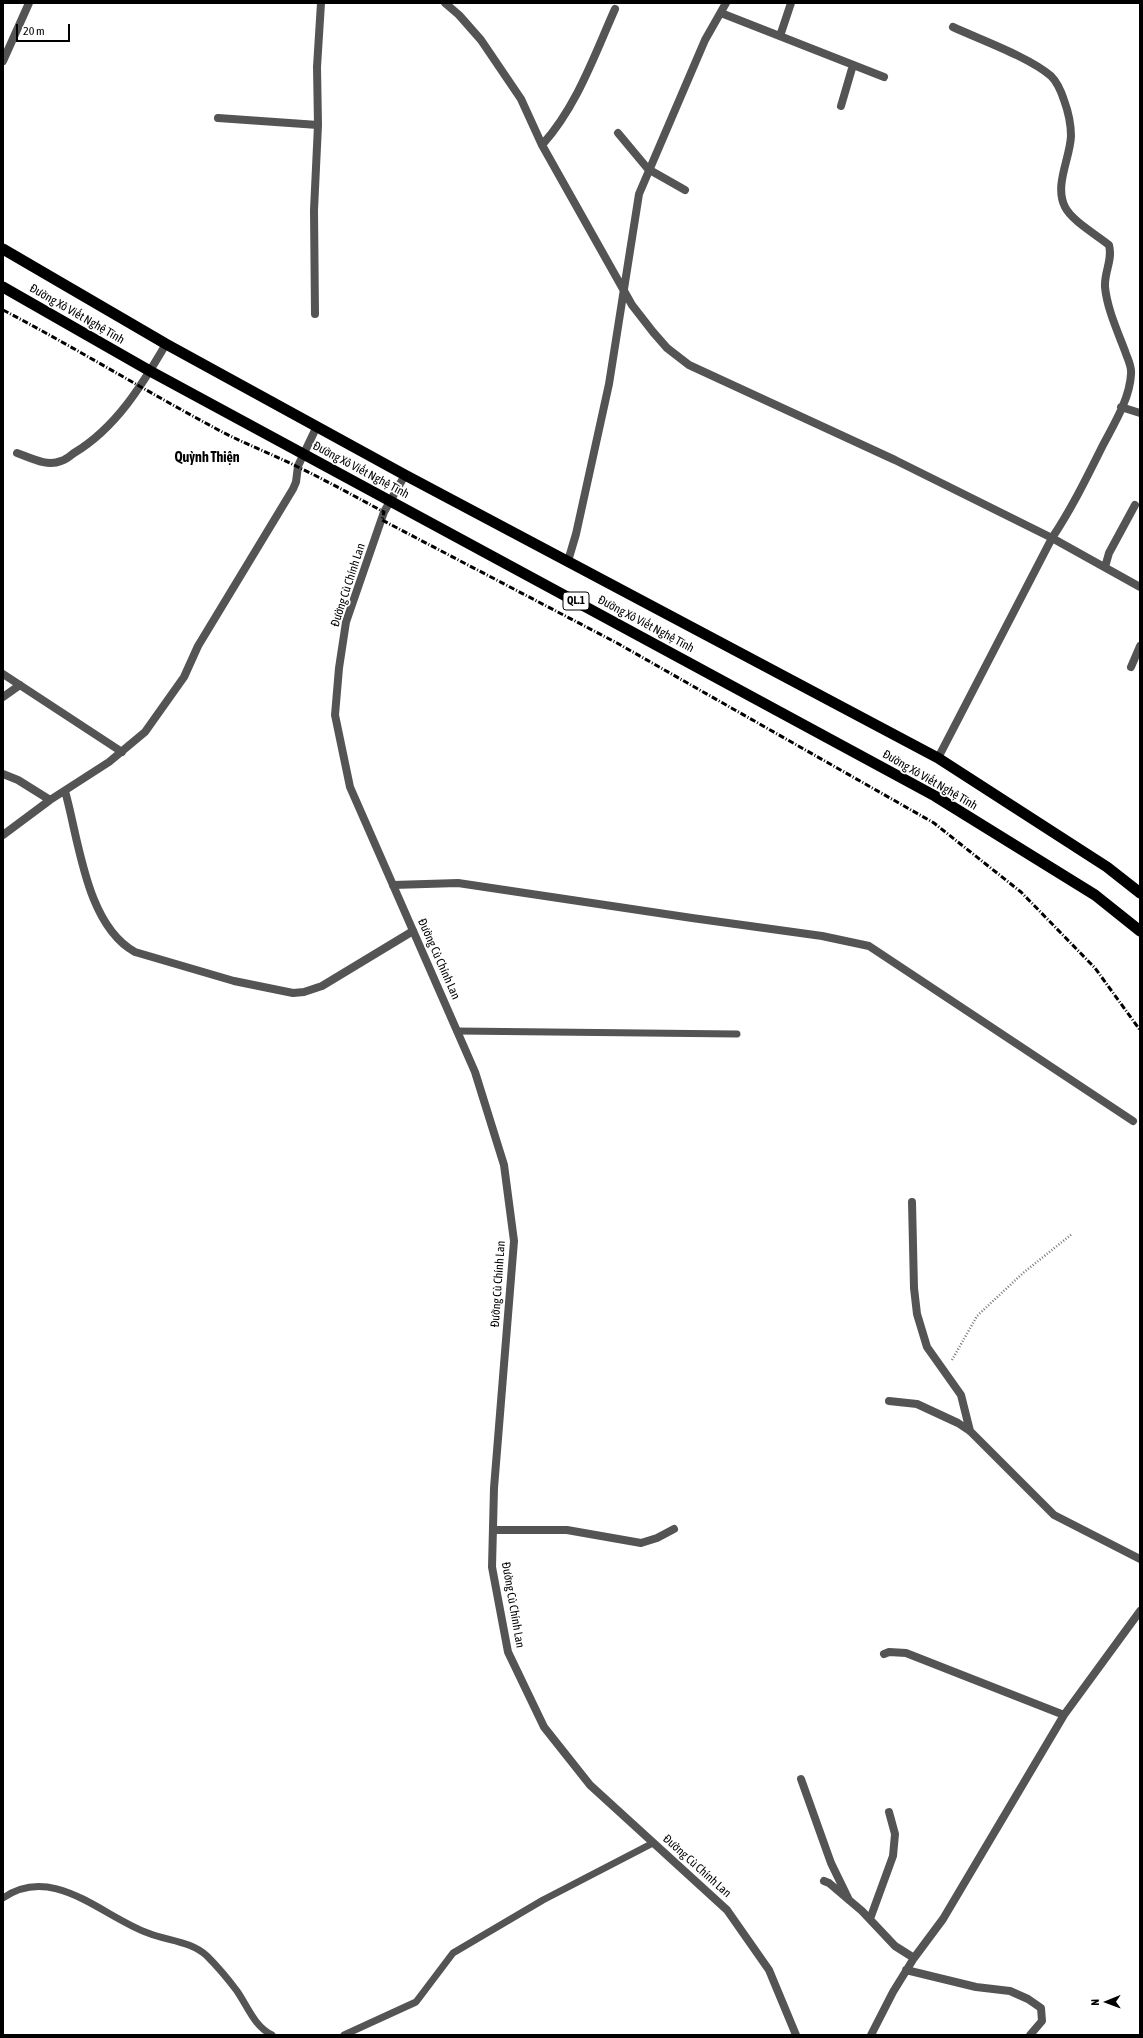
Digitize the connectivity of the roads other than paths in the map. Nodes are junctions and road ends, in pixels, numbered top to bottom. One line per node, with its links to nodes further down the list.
1 (29, 3): 10 (street)
2 (321, 3): 15 (street)
3 (445, 3): 17 (street)
4 (726, 3): 7 (street)
5 (791, 3): 9 (street)
6 (615, 9): 17 (street)
7 (721, 13): 9 (street); 18 (street)
8 (953, 27): 26 (street)
9 (780, 36): 11 (street)
10 (3, 60)
11 (853, 65): 12 (street); 13 (street)
12 (884, 77)
13 (841, 106)
14 (218, 118): 15 (street)
15 (318, 125): 23 (street)
16 (618, 134): 18 (street)
17 (542, 145): 22 (street)
18 (648, 169): 19 (street); 22 (street)
19 (685, 190)
20 (3, 249): 24 (highway, Đường Xô Viết Nghệ Tĩnh / QL.1)
21 (3, 286): 25 (highway, Đường Xô Viết Nghệ Tĩnh / QL.1)
22 (624, 289): 34 (street); 35 (street)
23 (315, 314)
24 (166, 344): 25 (street); 28 (highway, Đường Xô Viết Nghệ Tĩnh / QL.1)
25 (150, 371): 29 (street); 30 (highway, Đường Xô Viết Nghệ Tĩnh / QL.1)
26 (1121, 407): 27 (street); 34 (street)
27 (1140, 413)
28 (317, 426): 30 (street); 31 (highway, Đường Xô Viết Nghệ Tĩnh / QL.1)
29 (17, 453)
30 (303, 453): 32 (highway, Đường Xô Viết Nghệ Tĩnh / QL.1); 43 (street)
31 (405, 475): 32 (street, Đường Cù Chính Lan); 35 (highway, Đường Xô Viết Nghệ Tĩnh / QL.1)
32 (390, 500): 49 (street, Đường Cù Chính Lan); 52 (highway, Đường Xô Viết Nghệ Tĩnh / QL.1)
33 (1135, 505): 36 (street)
34 (1052, 538): 36 (street); 44 (street)
35 (568, 561): 44 (highway, Đường Xô Viết Nghệ Tĩnh / QL.1)
36 (1105, 567): 37 (street)
37 (1140, 587)
38 (1140, 646): 39 (street)
39 (1131, 667)
40 (3, 674): 41 (street)
41 (20, 685): 42 (street); 43 (street)
42 (3, 697)
43 (122, 752): 46 (street)
44 (938, 758): 50 (highway, Đường Xô Viết Nghệ Tĩnh / QL.1)
45 (3, 774): 47 (street)
46 (65, 791): 47 (street); 51 (street)
47 (50, 800): 48 (street)
48 (3, 835)
49 (393, 885): 51 (street, Đường Cù Chính Lan); 55 (street)
50 (1140, 893)
51 (413, 931): 53 (street, Đường Cù Chính Lan)
52 (1140, 931)
53 (457, 1031): 54 (lane); 60 (street, Đường Cù Chính Lan)
54 (737, 1034)
55 (1133, 1121)
56 (912, 1202): 58 (street)
57 (889, 1401): 58 (street)
58 (970, 1431): 61 (street)
59 (674, 1529): 60 (street)
60 (493, 1530): 67 (street, Đường Cù Chính Lan)
61 (1140, 1559)
62 (1140, 1611): 64 (street)
63 (884, 1654): 64 (street)
64 (1064, 1715): 72 (street)
65 (801, 1779): 70 (street)
66 (889, 1812): 71 (street)
67 (653, 1843): 75 (lane); 76 (street, Đường Cù Chính Lan)
68 (824, 1882): 70 (street)
69 (3, 1898): 74 (lane)
70 (849, 1900): 71 (street)
71 (870, 1919): 72 (street)
72 (914, 1958): 73 (street)
73 (906, 1970): 77 (street); 78 (street)
74 (272, 2035)
75 (344, 2035)
76 (796, 2035)
77 (871, 2035)
78 (1030, 2035)

